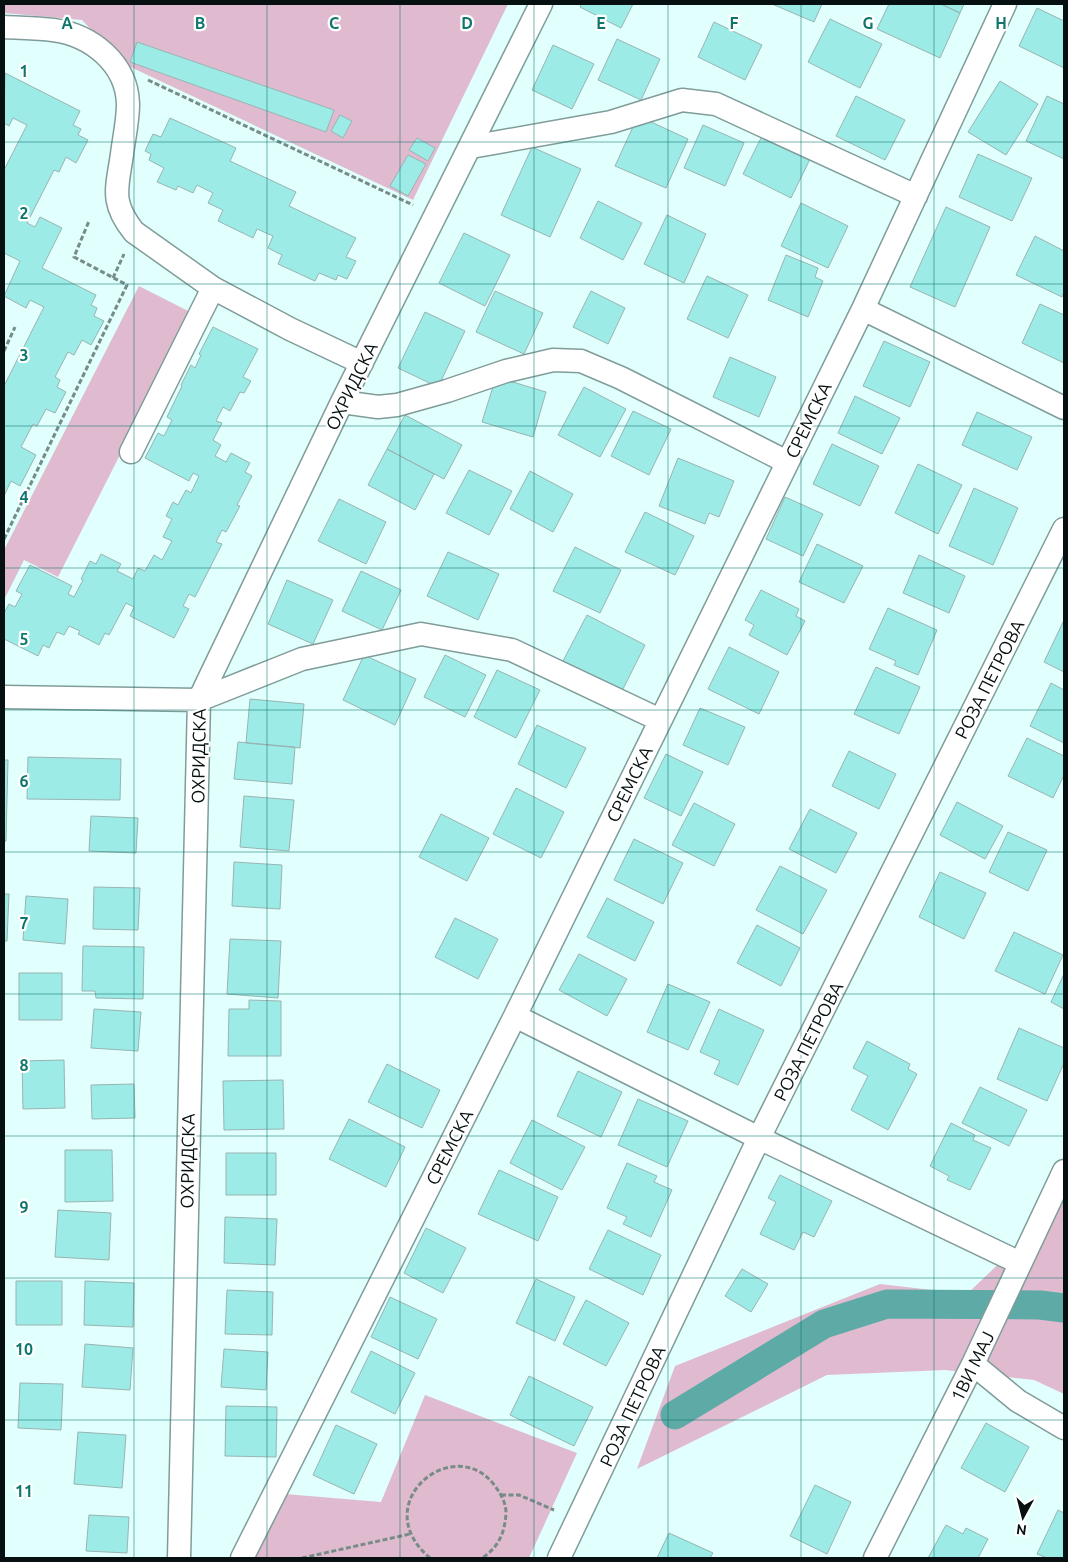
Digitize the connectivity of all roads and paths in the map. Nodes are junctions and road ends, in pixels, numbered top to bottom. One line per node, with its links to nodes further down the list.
1 (541, 4): 5 (street, ОХРИДСКА)
2 (1005, 4): 6 (street, СРЕМСКА)
3 (4, 27): 4 (street)
4 (124, 82): 7 (path); 9 (street)
5 (470, 147): 6 (street); 13 (street, ОХРИДСКА)
6 (916, 196): 10 (street, СРЕМСКА)
7 (413, 205)
8 (90, 221): 19 (path)
9 (213, 288): 13 (street); 16 (street)
10 (863, 309): 15 (street); 17 (street, СРЕМСКА)
11 (15, 327): 12 (path)
12 (4, 351)
13 (362, 363): 14 (street, ОХРИДСКА)
14 (342, 402): 17 (street); 21 (street, ОХРИДСКА)
15 (1064, 408)
16 (131, 452)
17 (787, 462): 22 (street, СРЕМСКА)
18 (1064, 529): 24 (street, РОЗА ПЕТРОВА)
19 (4, 539)
20 (4, 697): 21 (street)
21 (199, 700): 22 (street); 32 (street, ОХРИДСКА)
22 (660, 720): 23 (street, СРЕМСКА)
23 (515, 1016): 24 (street); 33 (street, СРЕМСКА)
24 (759, 1138): 26 (street); 30 (street, РОЗА ПЕТРОВА)
25 (1064, 1171): 26 (street, 1ВИ МАЈ)
26 (1016, 1272): 27 (street, 1ВИ МАЈ)
27 (973, 1364): 28 (street); 38 (street, 1ВИ МАЈ)
28 (1064, 1428)
29 (501, 1494): 30 (path); 31 (path); 36 (path)
30 (577, 1521): 37 (street, РОЗА ПЕТРОВА)
31 (410, 1534): 34 (path); 35 (path)
32 (179, 1558)
33 (242, 1558)
34 (302, 1558)
35 (430, 1558)
36 (482, 1558)
37 (559, 1558)
38 (875, 1558)

